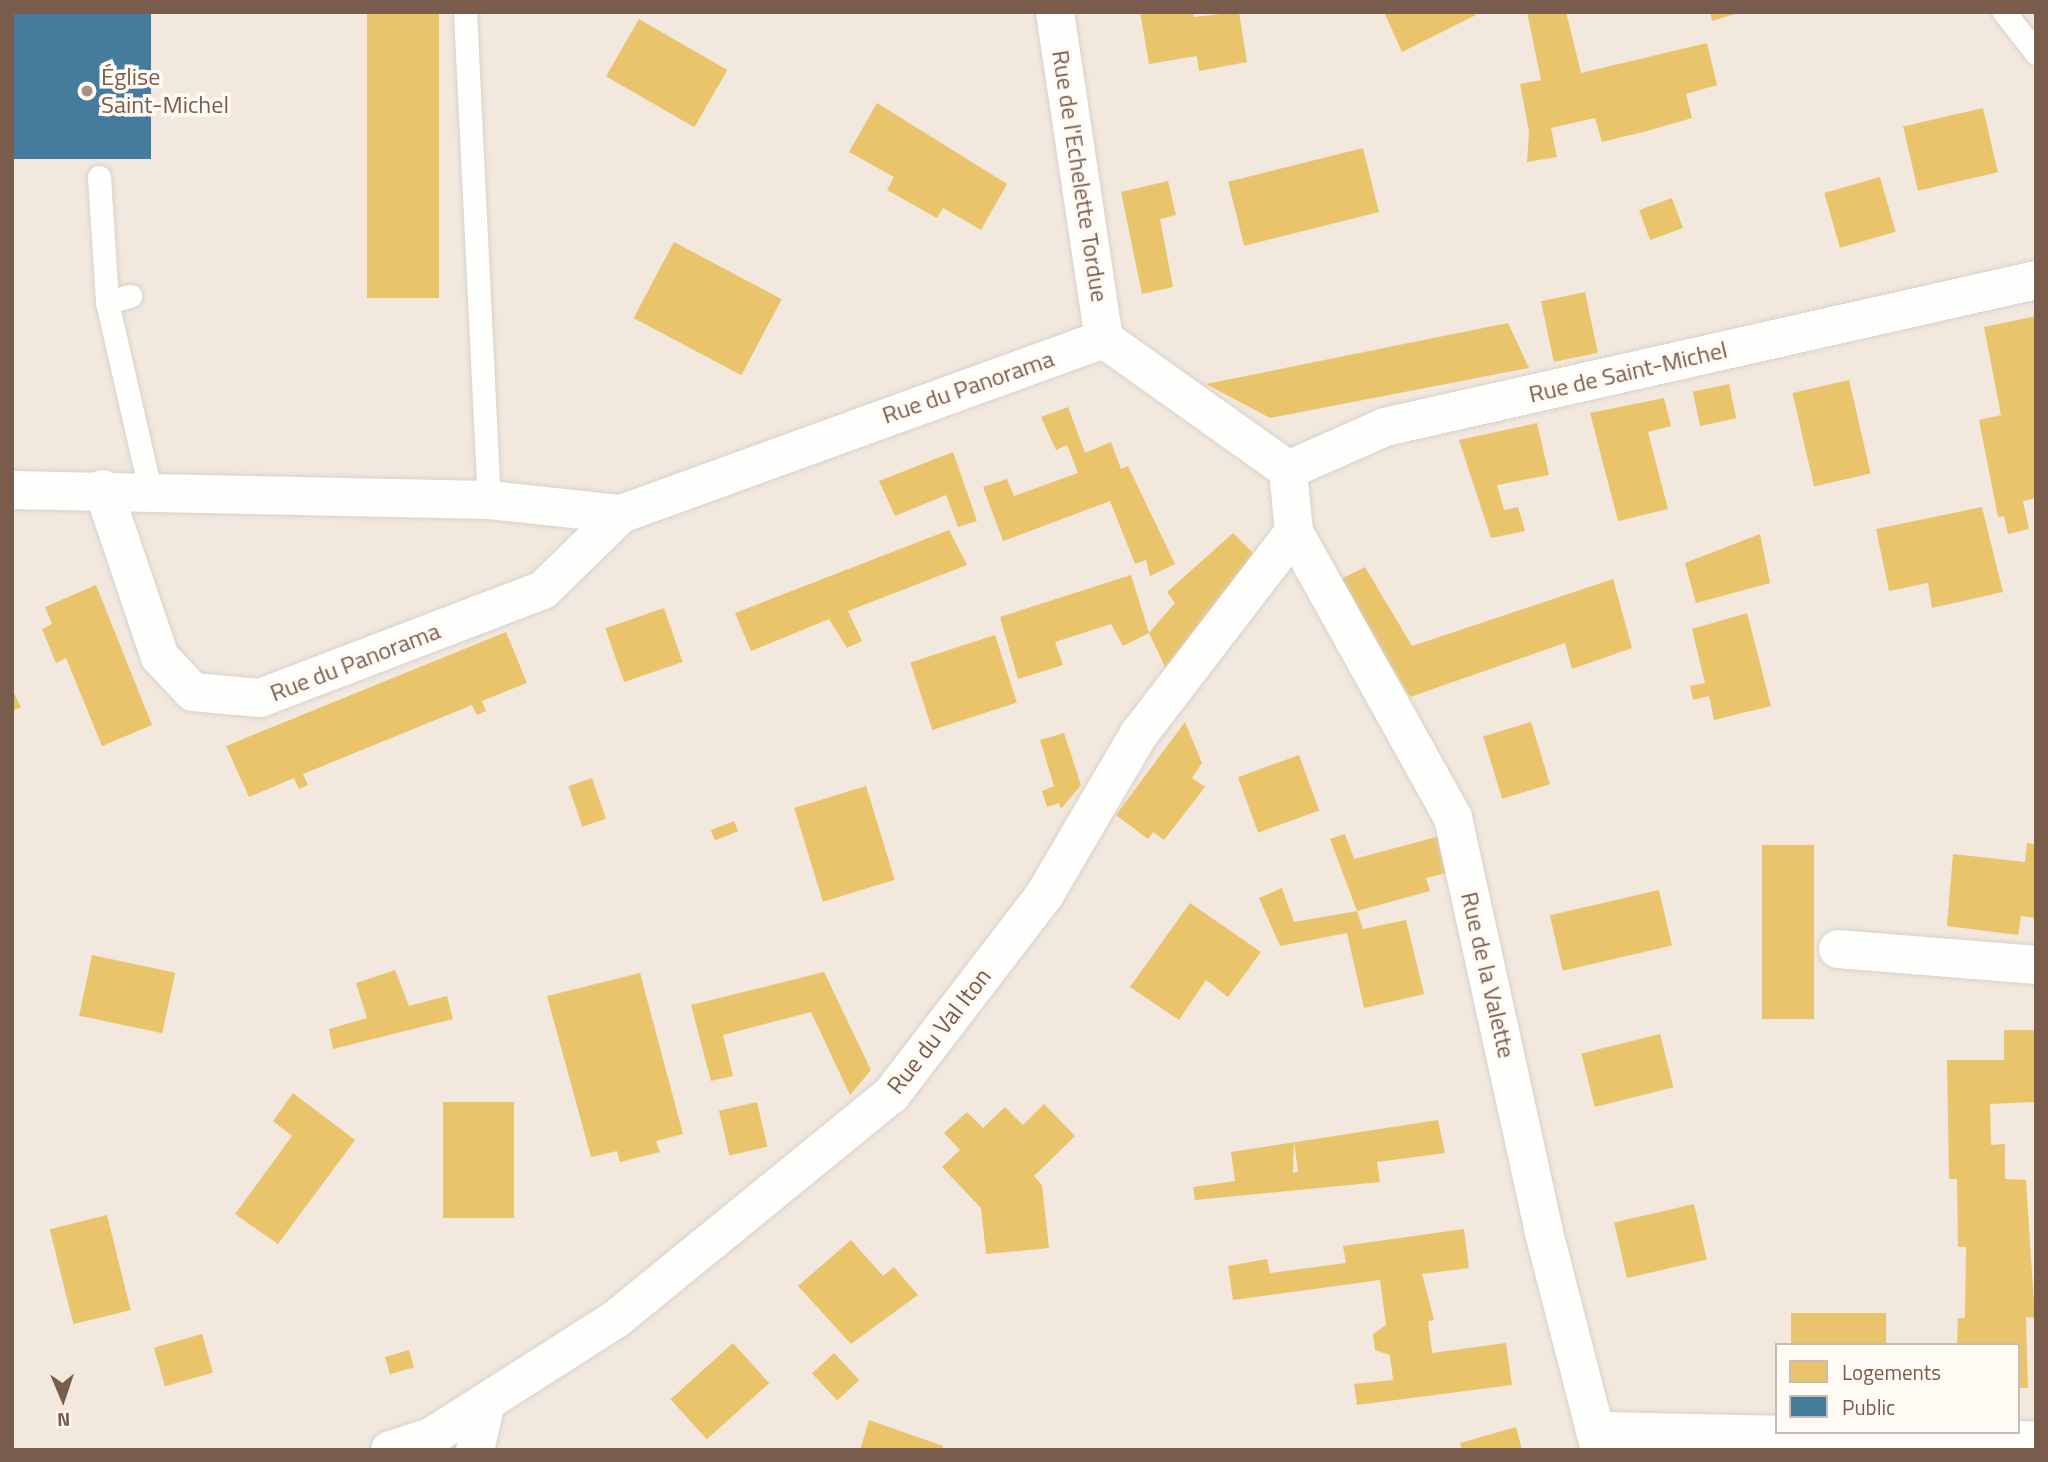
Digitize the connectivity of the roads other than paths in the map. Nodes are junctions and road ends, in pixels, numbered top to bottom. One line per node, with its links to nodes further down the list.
1 (465, 12): 14 (lane)
2 (1055, 12): 9 (street, Rue de l'Echelette Tordue)
3 (2004, 12): 4 (lane)
4 (2036, 54)
5 (99, 177): 8 (lane)
6 (2036, 280): 10 (street, Rue de Saint-Michel)
7 (130, 296): 8 (lane)
8 (107, 302): 12 (lane)
9 (1104, 339): 10 (street); 15 (street, Rue du Panorama)
10 (1288, 470): 16 (street)
11 (103, 489): 12 (street, Rue du Panorama); 13 (street, Rue du Panorama); 15 (street, Rue du Panorama)
12 (150, 490): 14 (street, Rue du Panorama)
13 (12, 491)
14 (489, 500): 15 (street, Rue du Panorama)
15 (621, 514)
16 (1294, 532): 19 (street, Rue du Val Iton); 20 (street, Rue de la Valette)
17 (1838, 949): 18 (street)
18 (2036, 965)
19 (486, 1403): 22 (street, Rue du Val Iton); 23 (street)
20 (1598, 1440): 21 (street)
21 (2036, 1440)
22 (390, 1450)
23 (475, 1450)

